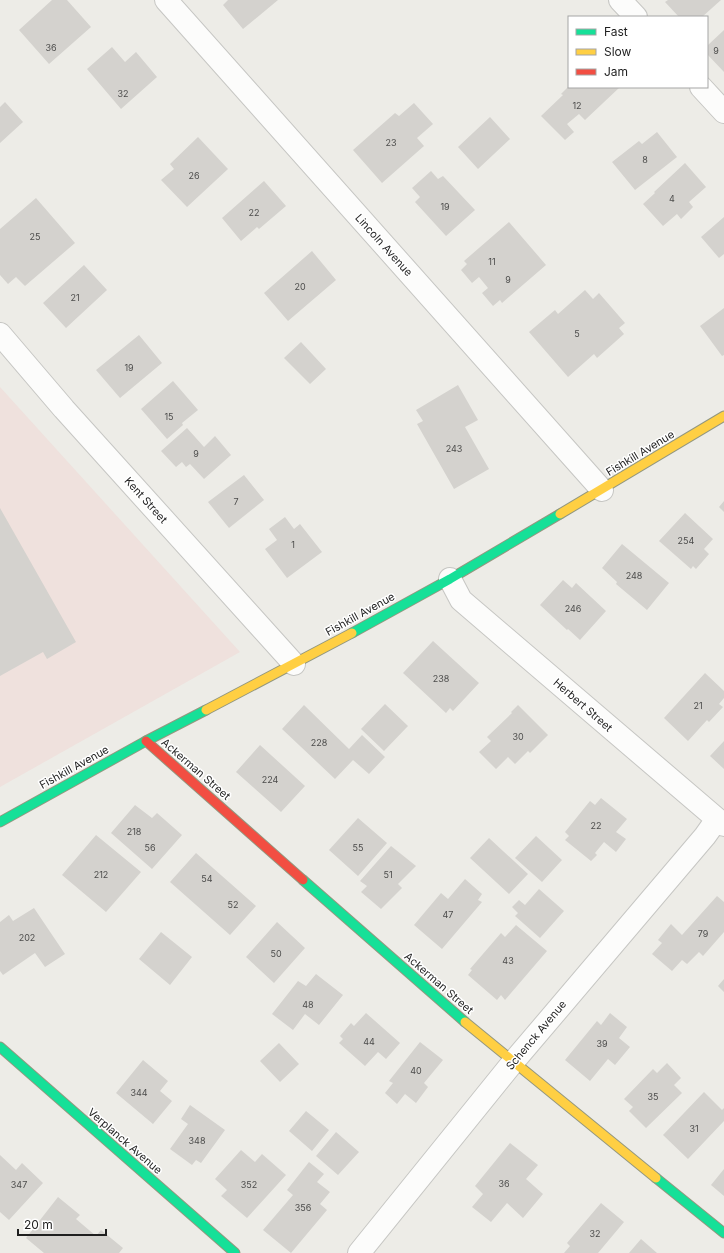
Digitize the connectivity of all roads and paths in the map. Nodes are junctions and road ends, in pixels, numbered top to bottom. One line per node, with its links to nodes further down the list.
1 (166, 0): 8 (street, Lincoln Avenue)
2 (620, 0): 3 (street)
3 (635, 16)
4 (702, 88): 5 (street)
5 (724, 112)
6 (0, 334): 10 (street, Kent Street)
7 (724, 416): 8 (street, Fishkill Avenue)
8 (602, 490): 9 (street, Fishkill Avenue)
9 (450, 579): 10 (street, Fishkill Avenue); 13 (street, Herbert Street)
10 (294, 664): 11 (street, Fishkill Avenue)
11 (146, 741): 12 (street, Fishkill Avenue); 15 (street, Ackerman Street)
12 (0, 822)
13 (720, 822): 15 (street, Schenck Avenue)
14 (0, 1047): 17 (street, Verplanck Avenue)
15 (514, 1061): 16 (street, Ackerman Street); 18 (street, Schenck Avenue)
16 (724, 1234)
17 (235, 1253)
18 (359, 1253)

